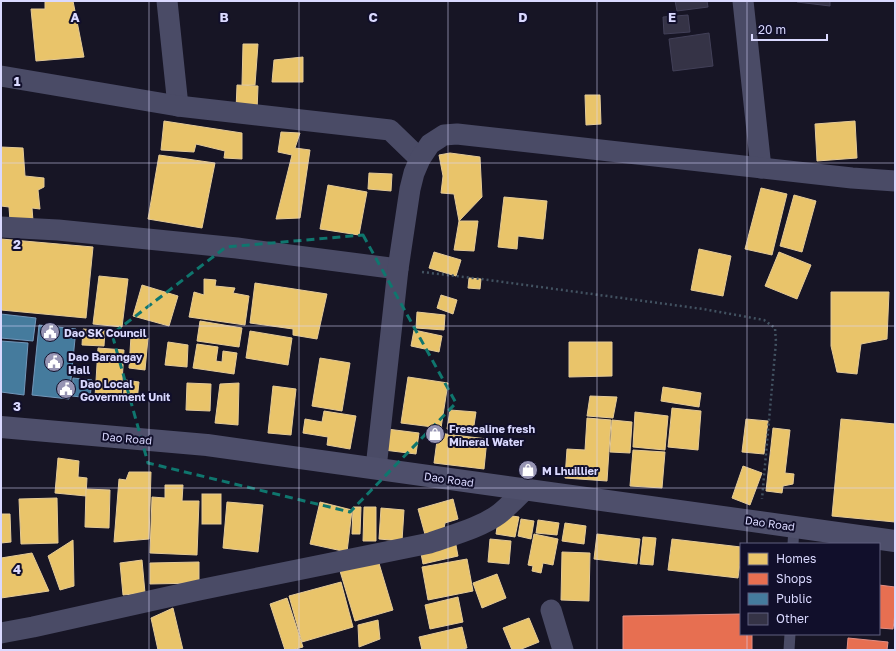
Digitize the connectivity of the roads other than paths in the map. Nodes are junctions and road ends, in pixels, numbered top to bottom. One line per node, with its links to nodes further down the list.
1 (167, 1): 4 (street)
2 (743, 1): 6 (street)
3 (1, 76): 4 (street)
4 (178, 106): 5 (street)
5 (420, 159): 6 (street); 9 (street)
6 (760, 168): 7 (street)
7 (895, 181)
8 (1, 227): 9 (street)
9 (398, 269): 11 (street)
10 (1, 427): 11 (street, Dao Road)
11 (376, 468): 12 (street, Dao Road)
12 (526, 489): 13 (street, Dao Road); 16 (street)
13 (793, 536): 14 (street, Dao Road)
14 (895, 541)
15 (551, 610): 18 (street)
16 (1, 633)
17 (790, 635): 19 (lane)
18 (562, 650)
19 (789, 650)

